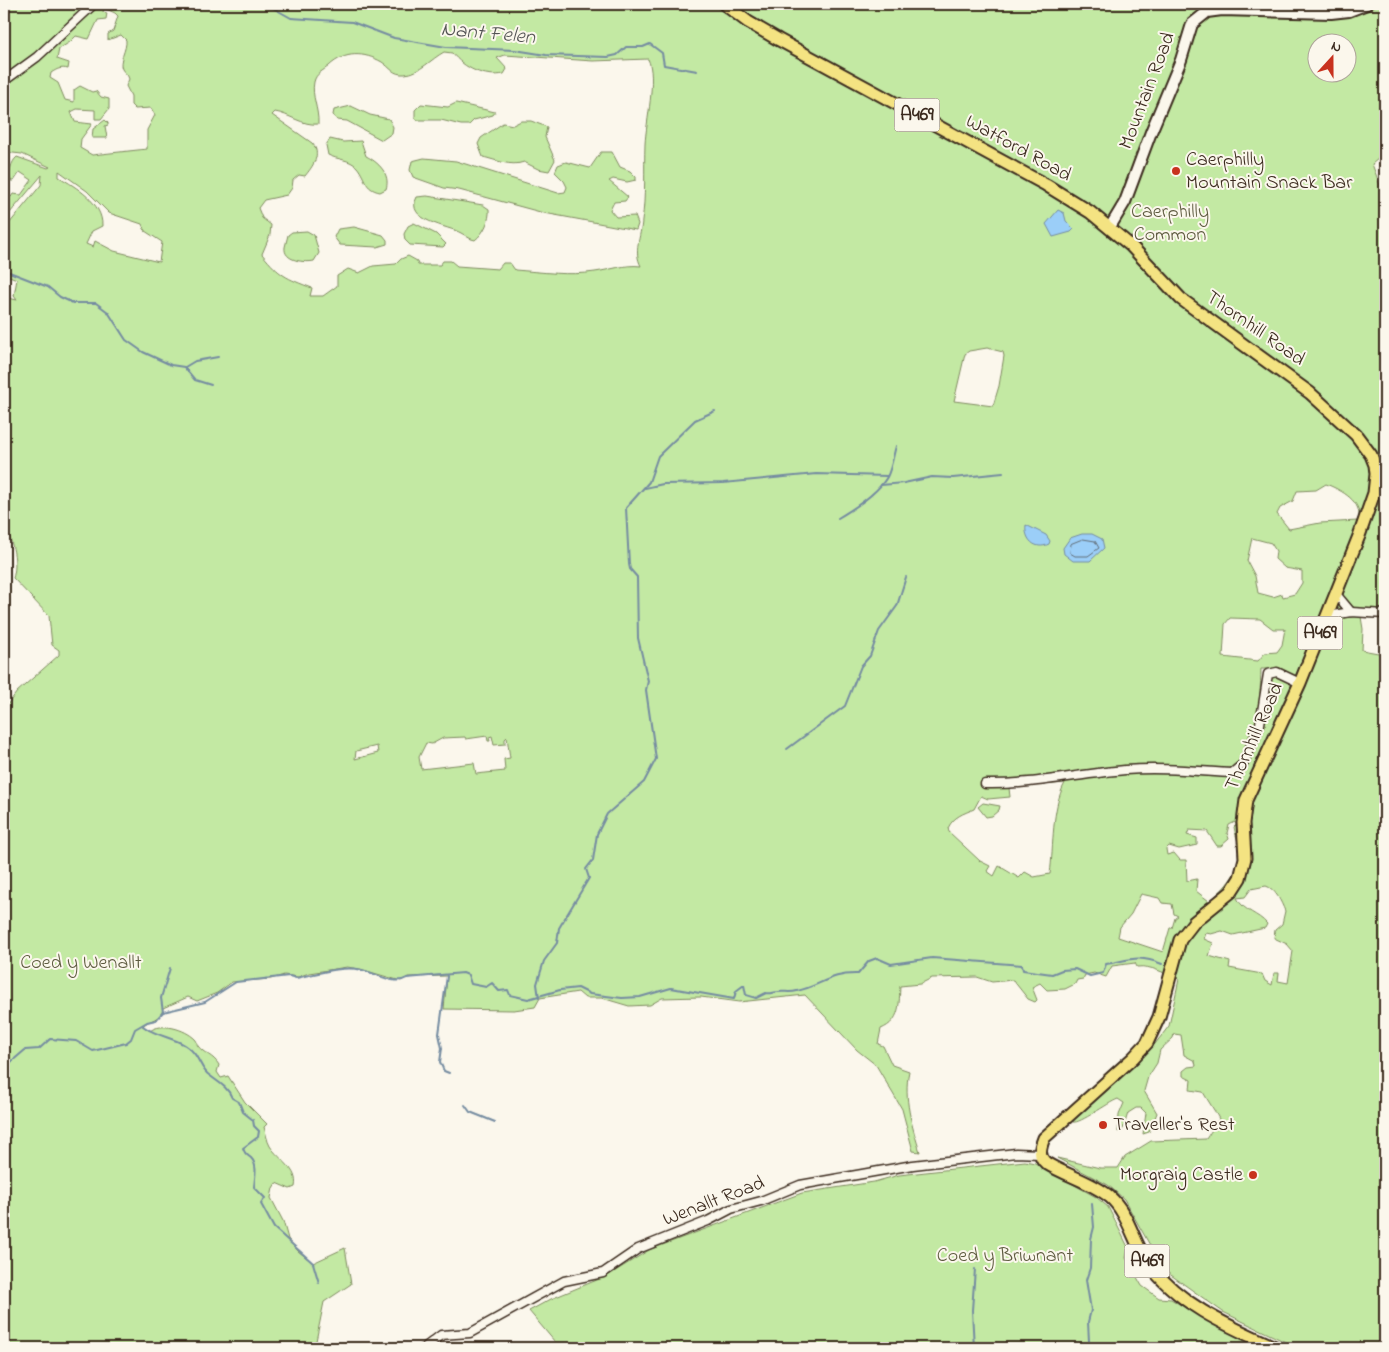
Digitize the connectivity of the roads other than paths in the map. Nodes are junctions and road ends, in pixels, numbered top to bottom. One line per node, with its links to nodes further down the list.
1 (94, 4): 4 (street)
2 (724, 4): 5 (main road, Watford Road / A469)
3 (1368, 4): 5 (main road, Mountain Road)
4 (4, 81)
5 (1110, 227): 6 (main road, Thornhill Road / A469)
6 (1336, 594): 7 (street); 9 (main road, Thornhill Road / A469)
7 (1351, 612): 8 (street); 9 (street)
8 (1385, 614)
9 (1327, 616): 10 (main road, Thornhill Road / A469)
10 (1300, 683): 11 (street); 12 (main road, Thornhill Road / A469)
11 (984, 784)
12 (1040, 1154): 13 (street, Wenallt Road); 14 (main road, A469)
13 (424, 1348)
14 (1277, 1348)

